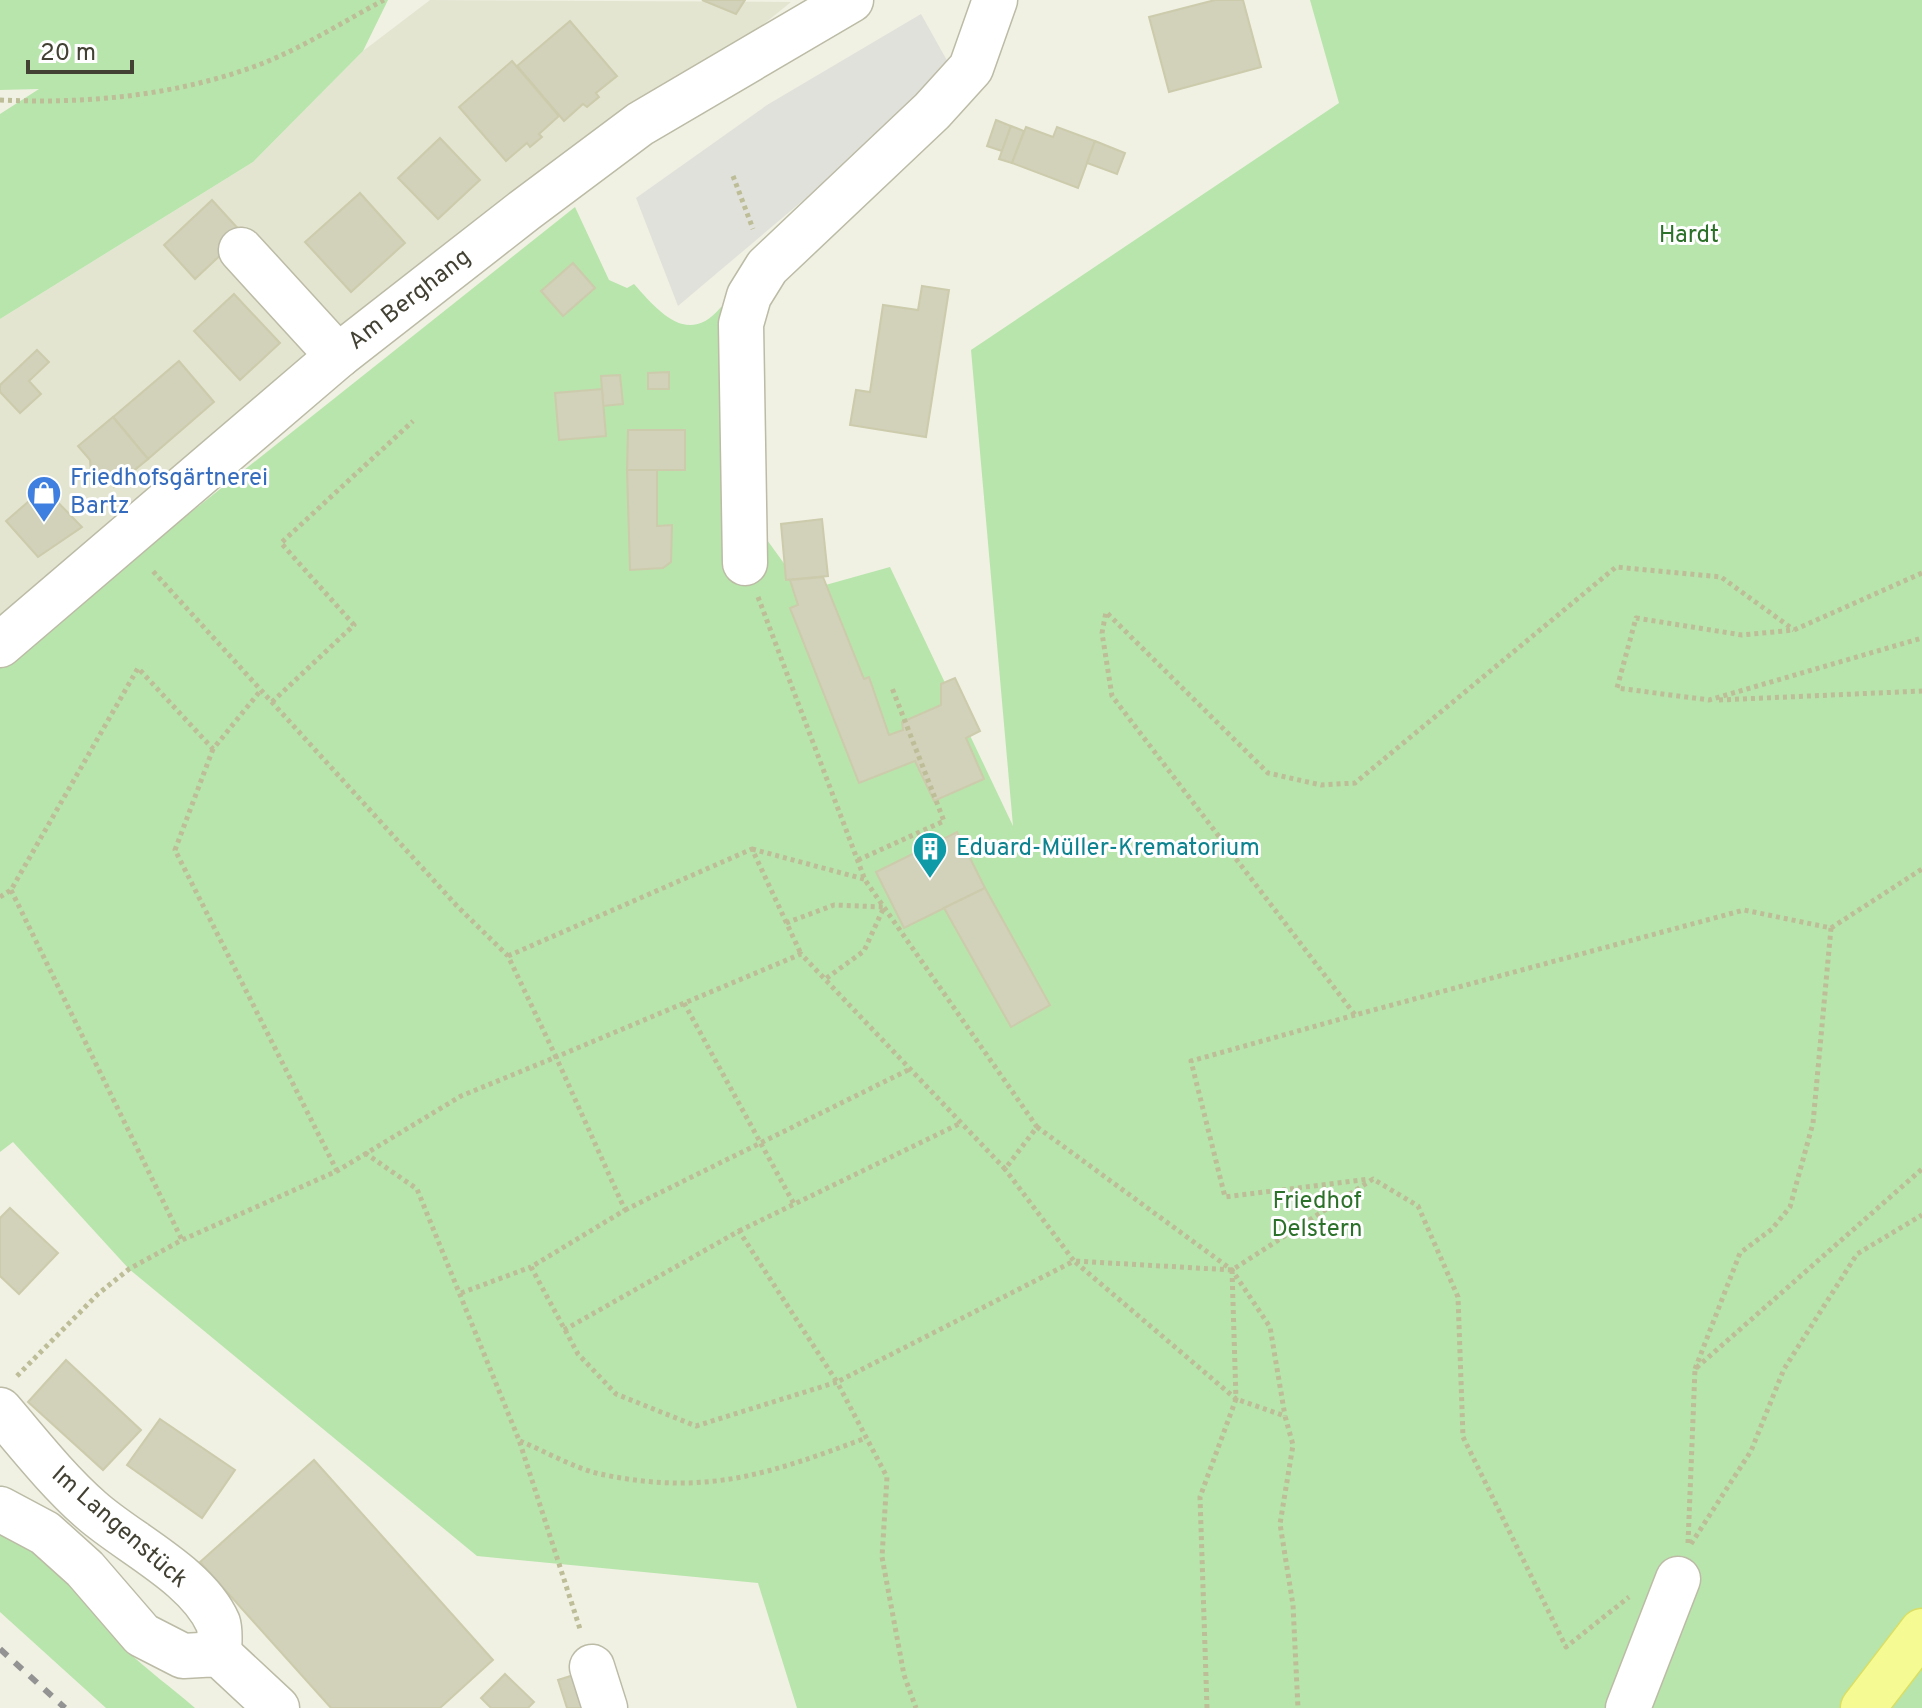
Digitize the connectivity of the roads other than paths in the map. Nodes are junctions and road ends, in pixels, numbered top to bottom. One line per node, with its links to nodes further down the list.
1 (851, 0): 4 (street, Am Berghang)
2 (995, 0): 5 (street)
3 (241, 250): 4 (street)
4 (338, 356): 6 (street, Am Berghang)
5 (745, 563)
6 (0, 645)
7 (5, 1397): 11 (street, Im Langenstück)
8 (0, 1509): 11 (street)
9 (1659, 1584): 15 (street)
10 (1922, 1631): 16 (main road)
11 (219, 1654): 13 (street)
12 (592, 1667): 14 (street)
13 (277, 1708)
14 (605, 1708)
15 (1628, 1708)
16 (1863, 1708)

